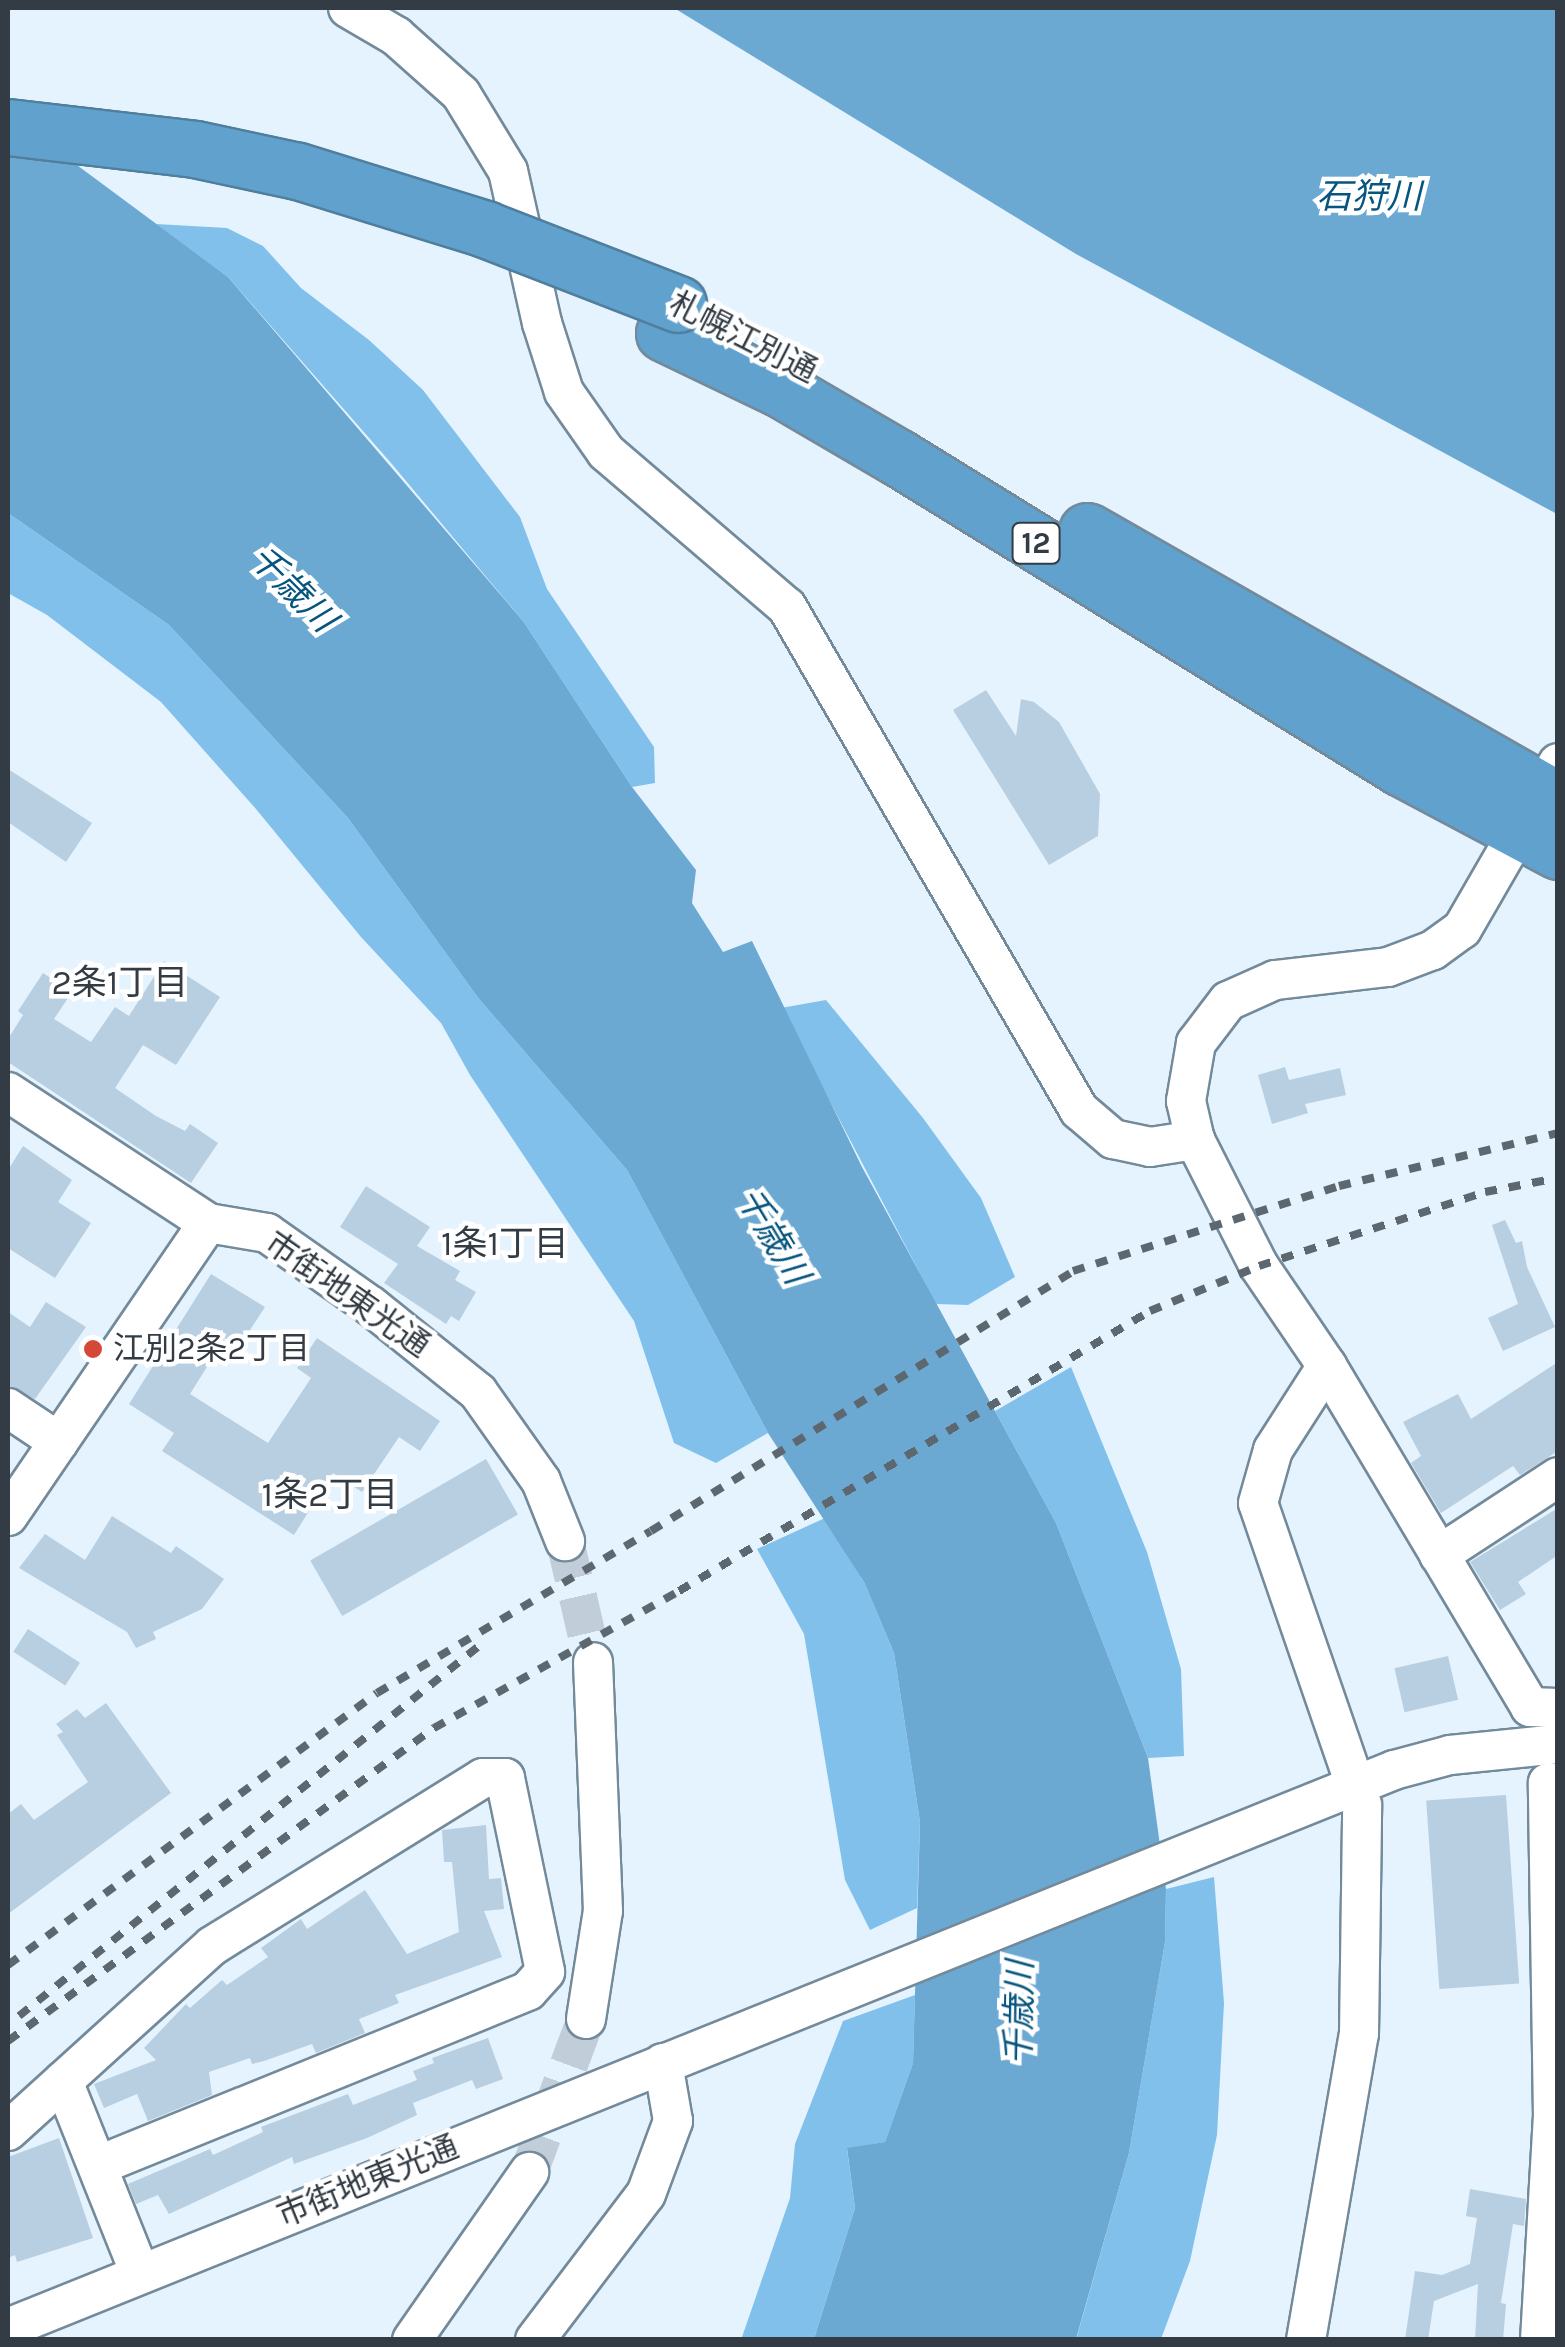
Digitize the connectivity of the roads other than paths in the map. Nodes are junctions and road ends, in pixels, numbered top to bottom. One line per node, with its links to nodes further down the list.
1 (348, 8): 7 (street)
2 (8, 127): 4 (highway, 札幌江別通 / 12, bridge)
3 (8, 157): 4 (highway, 札幌江別通 / 12)
4 (671, 318): 5 (highway, 札幌江別通 / 12)
5 (1546, 807): 7 (street)
6 (8, 1092): 8 (street)
7 (1195, 1140): 9 (street)
8 (208, 1222): 11 (street); 14 (street, 市街地東光通)
9 (1327, 1366): 15 (street); 20 (street)
10 (8, 1408): 11 (street)
11 (58, 1442): 13 (street)
12 (1558, 1477): 15 (street)
13 (8, 1516)
14 (564, 1541)
15 (1439, 1554): 17 (street)
16 (592, 1662): 21 (street)
17 (1558, 1708)
18 (1558, 1744): 20 (street)
19 (1558, 1783): 32 (street)
20 (1358, 1784): 22 (street, 市街地東光通); 31 (street)
21 (586, 2018)
22 (663, 2063): 27 (street, 市街地東光通); 30 (street)
23 (63, 2080): 24 (street); 25 (street); 25 (street)
24 (8, 2130)
25 (99, 2165): 27 (street)
26 (529, 2172): 29 (street)
27 (140, 2274): 28 (street, 市街地東光通)
28 (8, 2328)
29 (412, 2340)
30 (536, 2340)
31 (1306, 2340)
32 (1540, 2340)

